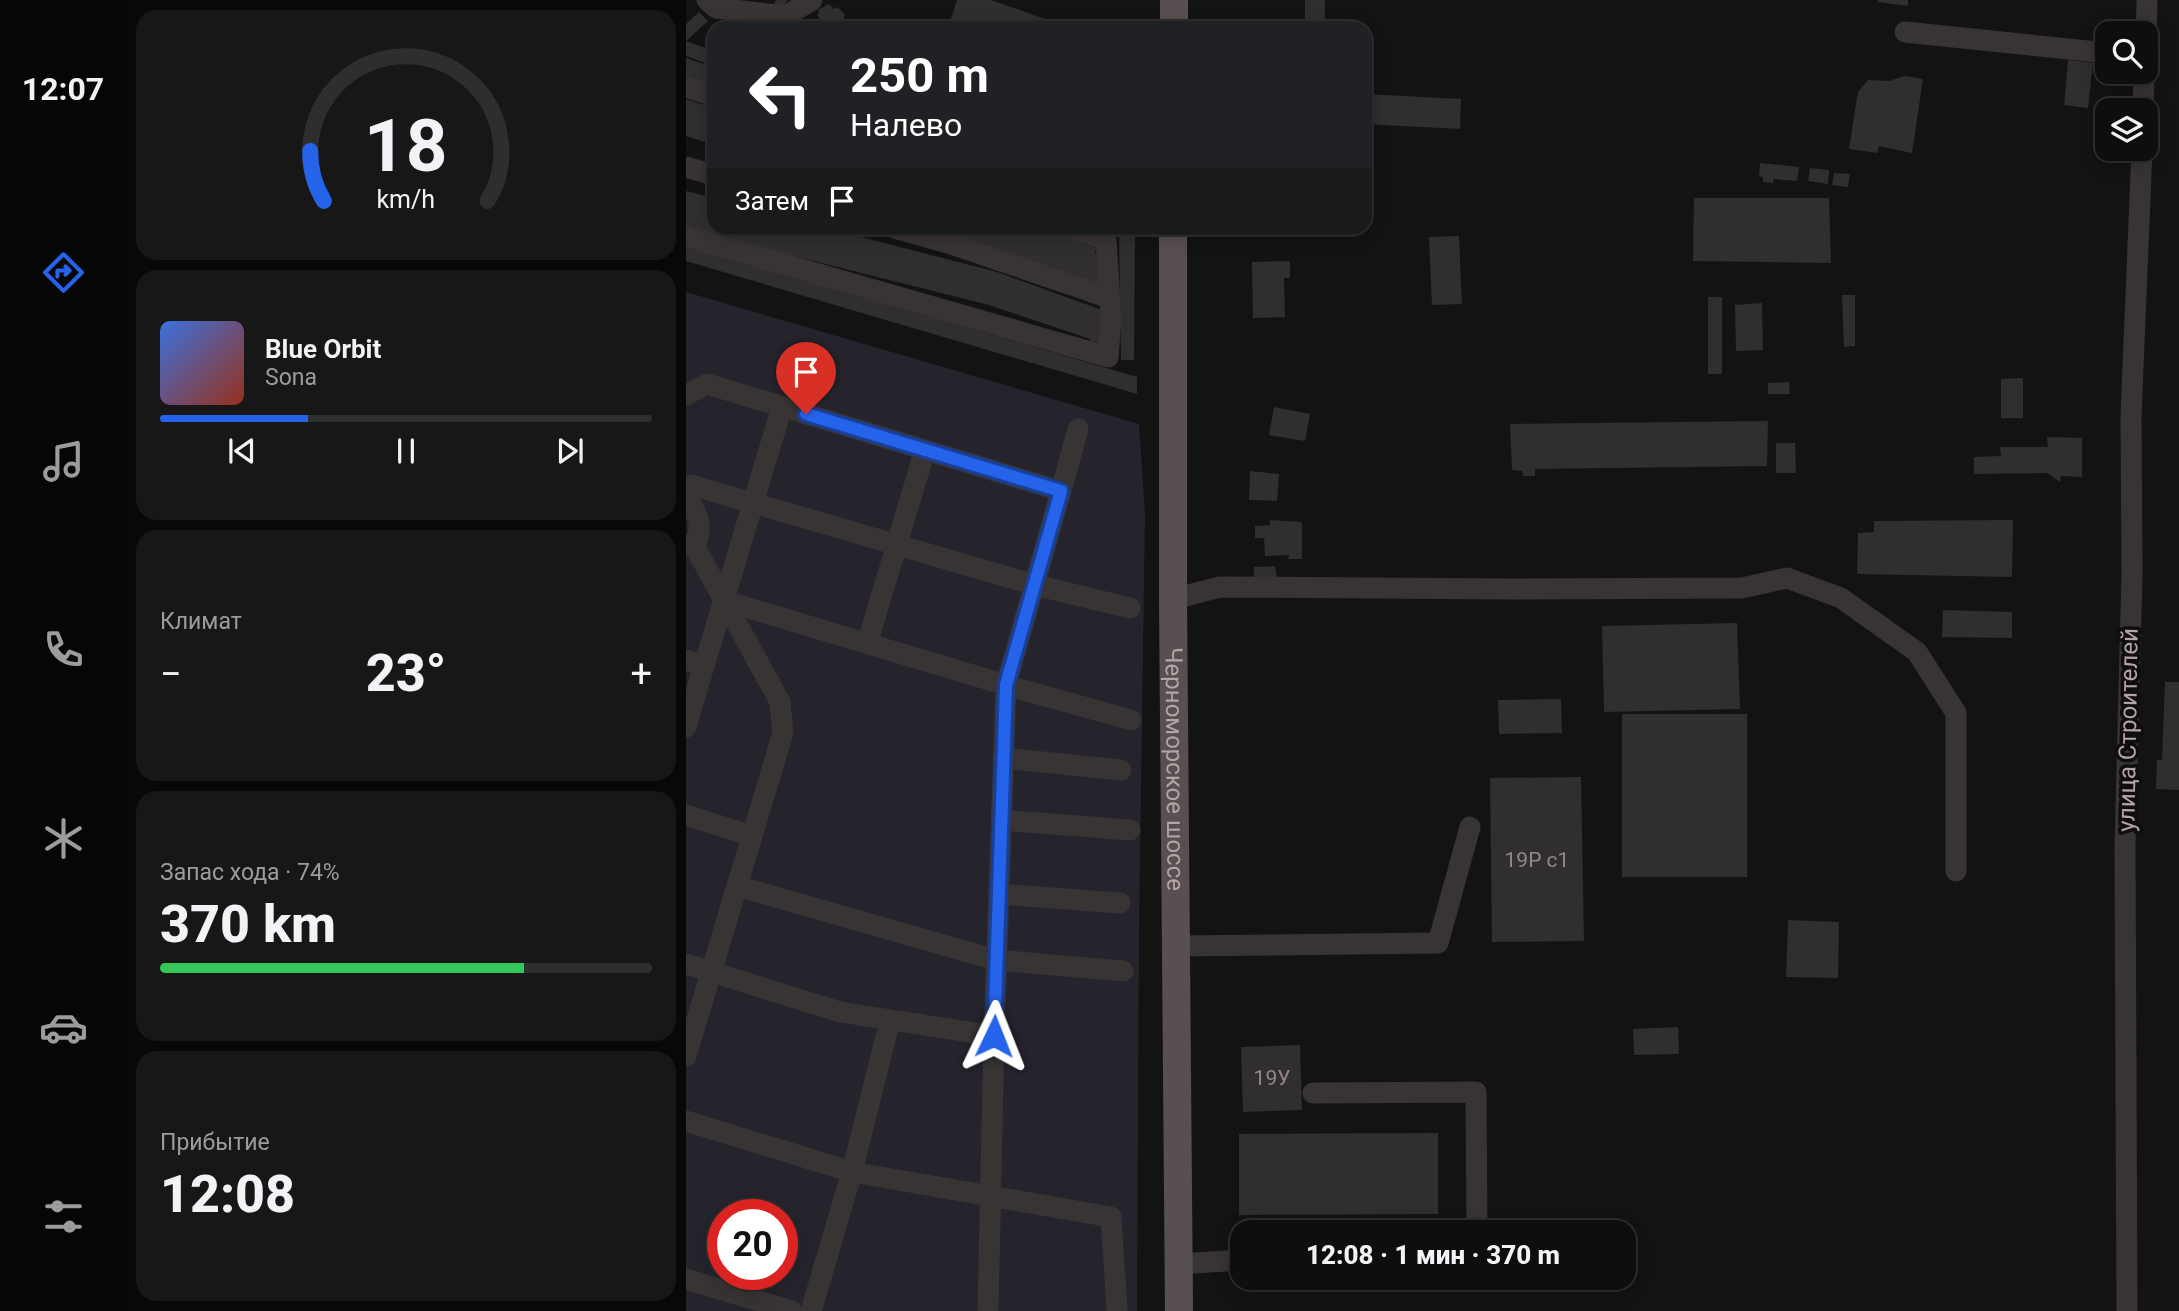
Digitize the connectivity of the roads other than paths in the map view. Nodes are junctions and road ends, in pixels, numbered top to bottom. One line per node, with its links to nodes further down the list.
1 (707, 0): 5 (street)
2 (812, 0): 5 (street)
3 (1174, 0): 6 (main road)
4 (2147, 0): 7 (street)
5 (759, 6)
6 (1174, 21)
7 (2147, 21)
8 (1905, 32): 9 (street)
9 (2095, 52)
10 (686, 87): 11 (street)
11 (707, 94)
12 (2136, 161): 70 (street, улица Строителей)
13 (686, 167): 14 (street)
14 (707, 173)
15 (1091, 235): 19 (street)
16 (1173, 235): 30 (main road, Черноморское шоссе)
17 (686, 236): 19 (street)
18 (954, 236): 19 (street)
19 (1110, 298)
20 (686, 396): 21 (street)
21 (782, 407): 23 (street); 26 (street)
22 (1078, 429): 24 (street)
23 (925, 450): 24 (street); 27 (street)
24 (1061, 491): 29 (street)
25 (686, 495): 26 (street); 28 (street)
26 (754, 504): 27 (street); 31 (street)
27 (897, 545): 29 (street); 33 (street)
28 (690, 546): 31 (street)
29 (1035, 585): 32 (street); 35 (street)
30 (1173, 599): 45 (street); 49 (main road, Черноморское шоссе)
31 (725, 601): 33 (street); 34 (street); 44 (street)
32 (1130, 608)
33 (867, 644): 35 (street)
34 (695, 663): 37 (street)
35 (1006, 685): 36 (street); 38 (street)
36 (1131, 720)
37 (686, 727)
38 (1003, 758): 39 (street); 41 (street)
39 (1121, 770)
40 (686, 815): 44 (street)
41 (1001, 820): 43 (street); 47 (street)
42 (1470, 827): 49 (street)
43 (1130, 830)
44 (752, 836): 46 (street)
45 (1956, 871)
46 (737, 886): 50 (street); 53 (street)
47 (999, 894): 48 (street); 50 (street)
48 (1120, 903)
49 (1176, 946): 63 (main road, Черноморское шоссе)
50 (996, 960): 52 (street); 55 (street)
51 (686, 964): 53 (street)
52 (1123, 971)
53 (711, 972): 54 (street); 56 (street)
54 (890, 1020): 55 (street); 59 (street)
55 (994, 1036): 60 (street)
56 (686, 1056)
57 (1313, 1093): 61 (street)
58 (686, 1121): 59 (street)
59 (852, 1172): 60 (street); 66 (street)
60 (990, 1197): 67 (street); 68 (street)
61 (1477, 1220)
62 (1230, 1261): 63 (street)
63 (1178, 1264): 69 (main road, Черноморское шоссе)
64 (686, 1279): 65 (street)
65 (792, 1311)
66 (811, 1311)
67 (988, 1311)
68 (1117, 1311)
69 (1179, 1311)
70 (2127, 1311)

